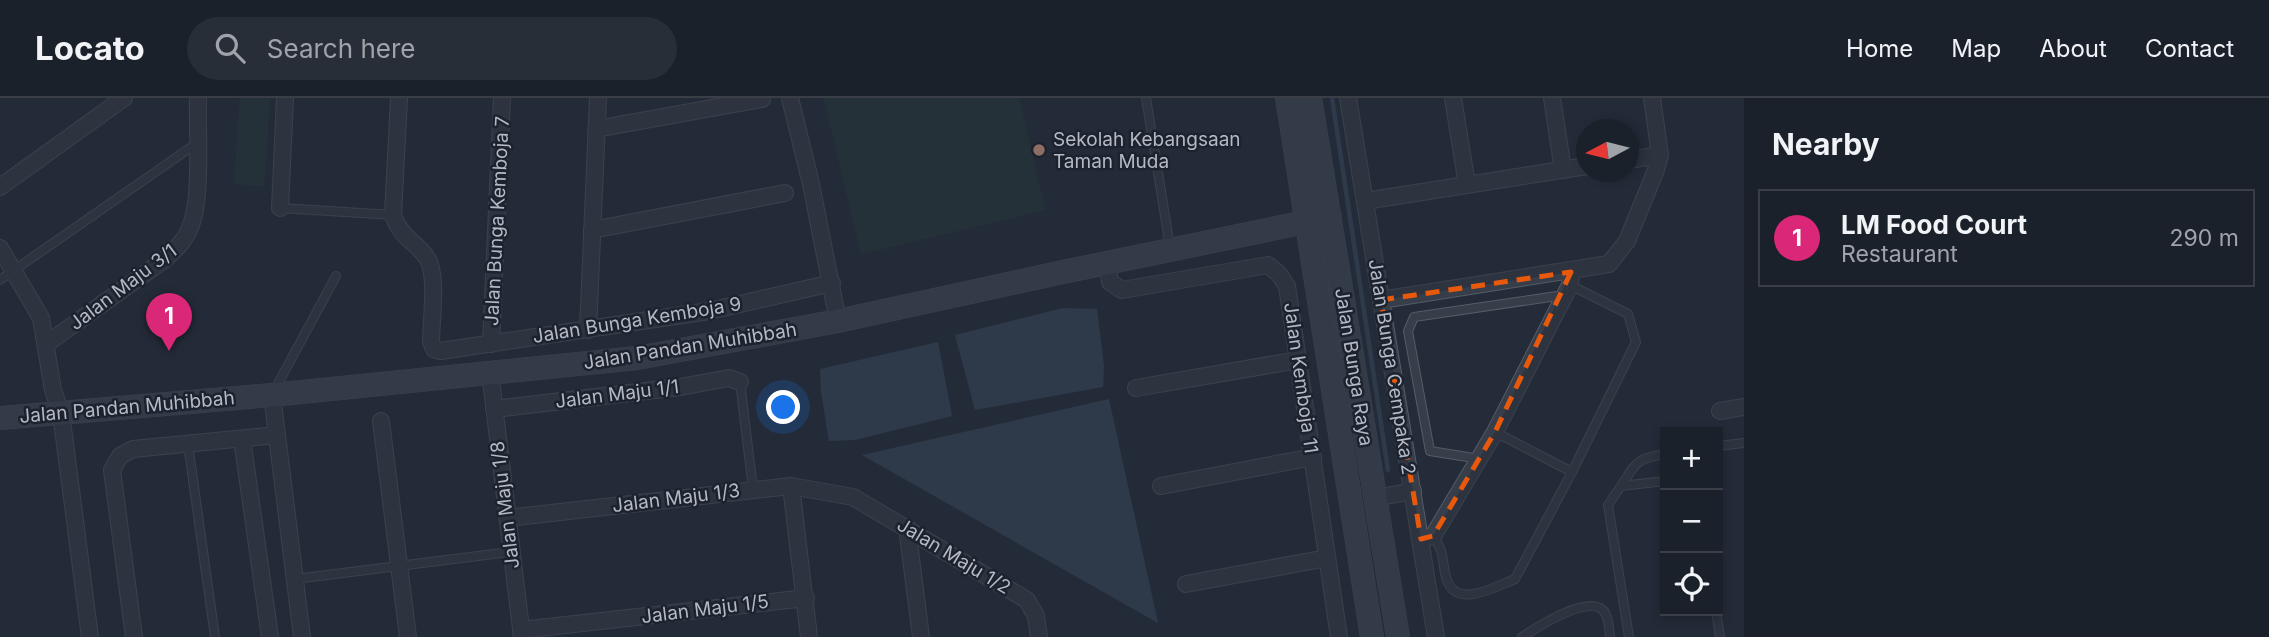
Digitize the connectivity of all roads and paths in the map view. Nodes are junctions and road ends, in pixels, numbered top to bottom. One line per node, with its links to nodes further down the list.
1 (198, 98): 17 (street, Jalan Maju 3/1)
2 (285, 98): 26 (street)
3 (399, 98): 27 (street)
4 (502, 98): 43 (street, Jalan Bunga Kemboja 7)
5 (598, 98): 16 (street)
6 (790, 98): 37 (street)
7 (1146, 98): 32 (lane)
8 (1287, 98): 29 (street, Jalan Bunga Raya)
9 (1310, 98): 28 (street, Jalan Bunga Raya)
10 (1348, 98): 25 (street, Jalan Bunga Cempaka 2)
11 (1453, 98): 22 (street)
12 (1552, 98): 21 (street)
13 (1652, 98): 18 (street)
14 (762, 99): 16 (street)
15 (114, 101): 23 (street)
16 (596, 130): 30 (street)
17 (197, 143): 34 (lane); 42 (street, Jalan Maju 3/1)
18 (1660, 155): 19 (street); 38 (street)
19 (1639, 158)
20 (1576, 168): 21 (street)
21 (1563, 170): 22 (street)
22 (1467, 185): 25 (street)
23 (0, 187)
24 (785, 193): 30 (street)
25 (1365, 201): 39 (street, Jalan Bunga Cempaka 2)
26 (280, 208): 27 (lane)
27 (393, 215): 43 (street, Jalan Bunga Kemboja 9)
28 (1330, 217): 29 (street, Jalan Pandan Muhibbah); 72 (street, Jalan Bunga Raya)
29 (1306, 222): 32 (street, Jalan Pandan Muhibbah); 94 (street, Jalan Bunga Raya)
30 (592, 230): 41 (street)
31 (0, 248): 34 (street)
32 (1171, 250): 33 (street, Jalan Pandan Muhibbah)
33 (1107, 263): 40 (street, Jalan Pandan Muhibbah); 44 (street, Jalan Kemboja 11)
34 (15, 269): 36 (lane); 42 (street)
35 (336, 276): 48 (lane)
36 (0, 280)
37 (832, 283): 40 (street); 41 (street, Jalan Bunga Kemboja 9)
38 (1569, 284): 39 (street); 55 (street); 63 (lane); 64 (lane)
39 (1381, 300): 70 (street, Jalan Bunga Cempaka 2)
40 (838, 321): 45 (street, Jalan Pandan Muhibbah)
41 (588, 330): 43 (street, Jalan Bunga Kemboja 9)
42 (46, 344): 52 (street)
43 (491, 344)
44 (1298, 360): 47 (street); 62 (street, Jalan Kemboja 11)
45 (490, 372): 48 (street, Jalan Pandan Muhibbah); 50 (street, Jalan Maju 1/8)
46 (740, 382): 50 (street, Jalan Maju 1/1); 69 (lane)
47 (1136, 388)
48 (272, 395): 52 (street, Jalan Pandan Muhibbah); 56 (street)
49 (1744, 407): 51 (street)
50 (494, 409): 73 (street, Jalan Maju 1/8)
51 (1720, 411)
52 (61, 413): 53 (street, Jalan Pandan Muhibbah); 84 (street)
53 (0, 418)
54 (381, 421): 78 (street)
55 (1495, 432): 63 (street); 64 (lane)
56 (277, 435): 57 (street); 79 (street)
57 (242, 439): 58 (street); 87 (street)
58 (188, 443): 85 (street); 86 (lane)
59 (1744, 443): 60 (lane)
60 (1723, 445)
61 (1660, 455): 68 (lane)
62 (1312, 457): 67 (street); 77 (street, Jalan Kemboja 11)
63 (1480, 459): 75 (street)
64 (1572, 472): 75 (lane)
65 (1660, 482): 68 (lane)
66 (791, 486): 69 (street, Jalan Maju 1/3); 71 (street, Jalan Maju 1/3); 81 (street)
67 (1161, 486)
68 (1620, 486): 99 (lane)
69 (752, 489): 73 (street, Jalan Maju 1/3)
70 (1413, 491): 72 (street); 75 (street, Jalan Bunga Cempaka 2)
71 (845, 496): 74 (street, Jalan Maju 1/2)
72 (1375, 498): 95 (street, Jalan Bunga Raya)
73 (507, 518): 76 (street, Jalan Maju 1/8)
74 (907, 527): 91 (street); 92 (street, Jalan Maju 1/2)
75 (1427, 537): 96 (street, Jalan Bunga Cempaka 2)
76 (510, 552): 78 (lane); 83 (street, Jalan Maju 1/8)
77 (1327, 558): 80 (street); 93 (street, Jalan Kemboja 11)
78 (399, 565): 79 (lane); 89 (street)
79 (295, 579): 88 (street)
80 (1186, 584)
81 (806, 598): 83 (street, Jalan Maju 1/5); 90 (street)
82 (1717, 616): 100 (lane)
83 (522, 634)
84 (90, 637)
85 (134, 637)
86 (215, 637)
87 (270, 637)
88 (302, 637)
89 (408, 637)
90 (809, 637)
91 (920, 637)
92 (1039, 637)
93 (1339, 637)
94 (1371, 637)
95 (1398, 637)
96 (1436, 637)
97 (1522, 637): 98 (lane)
98 (1610, 637)
99 (1629, 637)
100 (1720, 637)

